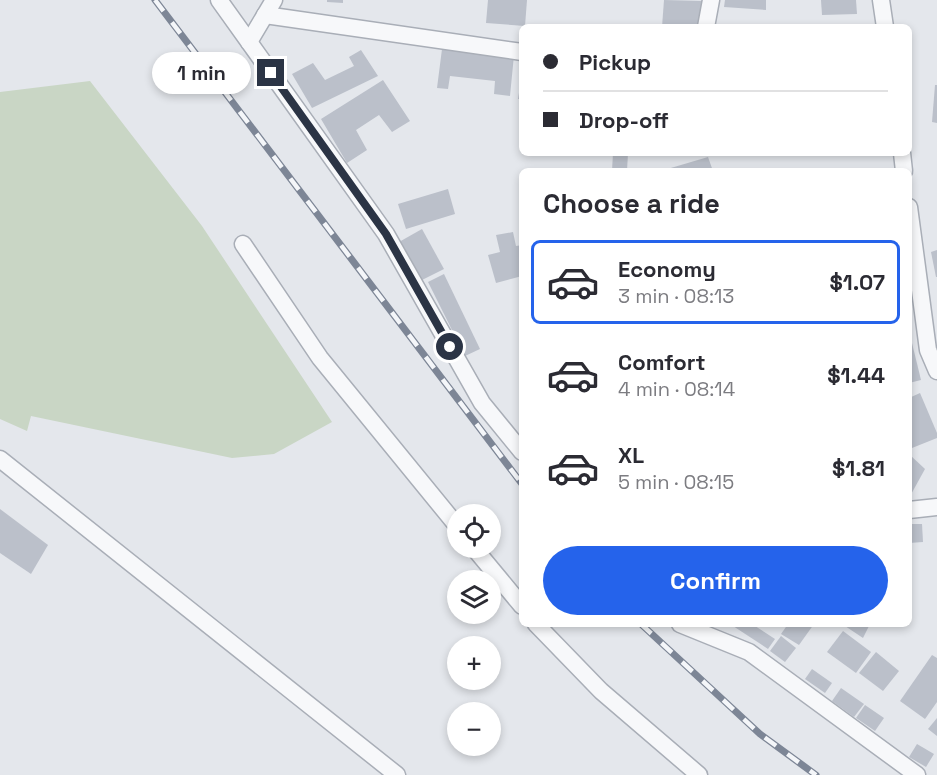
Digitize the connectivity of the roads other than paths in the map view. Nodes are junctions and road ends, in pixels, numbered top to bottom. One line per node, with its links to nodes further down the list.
1 (219, 0): 8 (street)
2 (274, 0): 5 (street)
3 (711, 0): 6 (street)
4 (881, 0): 7 (street)
5 (265, 15): 8 (street); 9 (street)
6 (707, 24)
7 (885, 24)
8 (249, 42): 13 (street)
9 (519, 52)
10 (912, 230): 12 (street)
11 (243, 244): 17 (street)
12 (937, 371)
13 (519, 448)
14 (0, 459): 22 (street)
15 (937, 507): 16 (street)
16 (912, 510)
17 (447, 514)
18 (482, 558): 19 (street)
19 (519, 602)
20 (539, 627): 23 (street)
21 (687, 627): 24 (street)
22 (397, 775)
23 (699, 775)
24 (917, 775)

